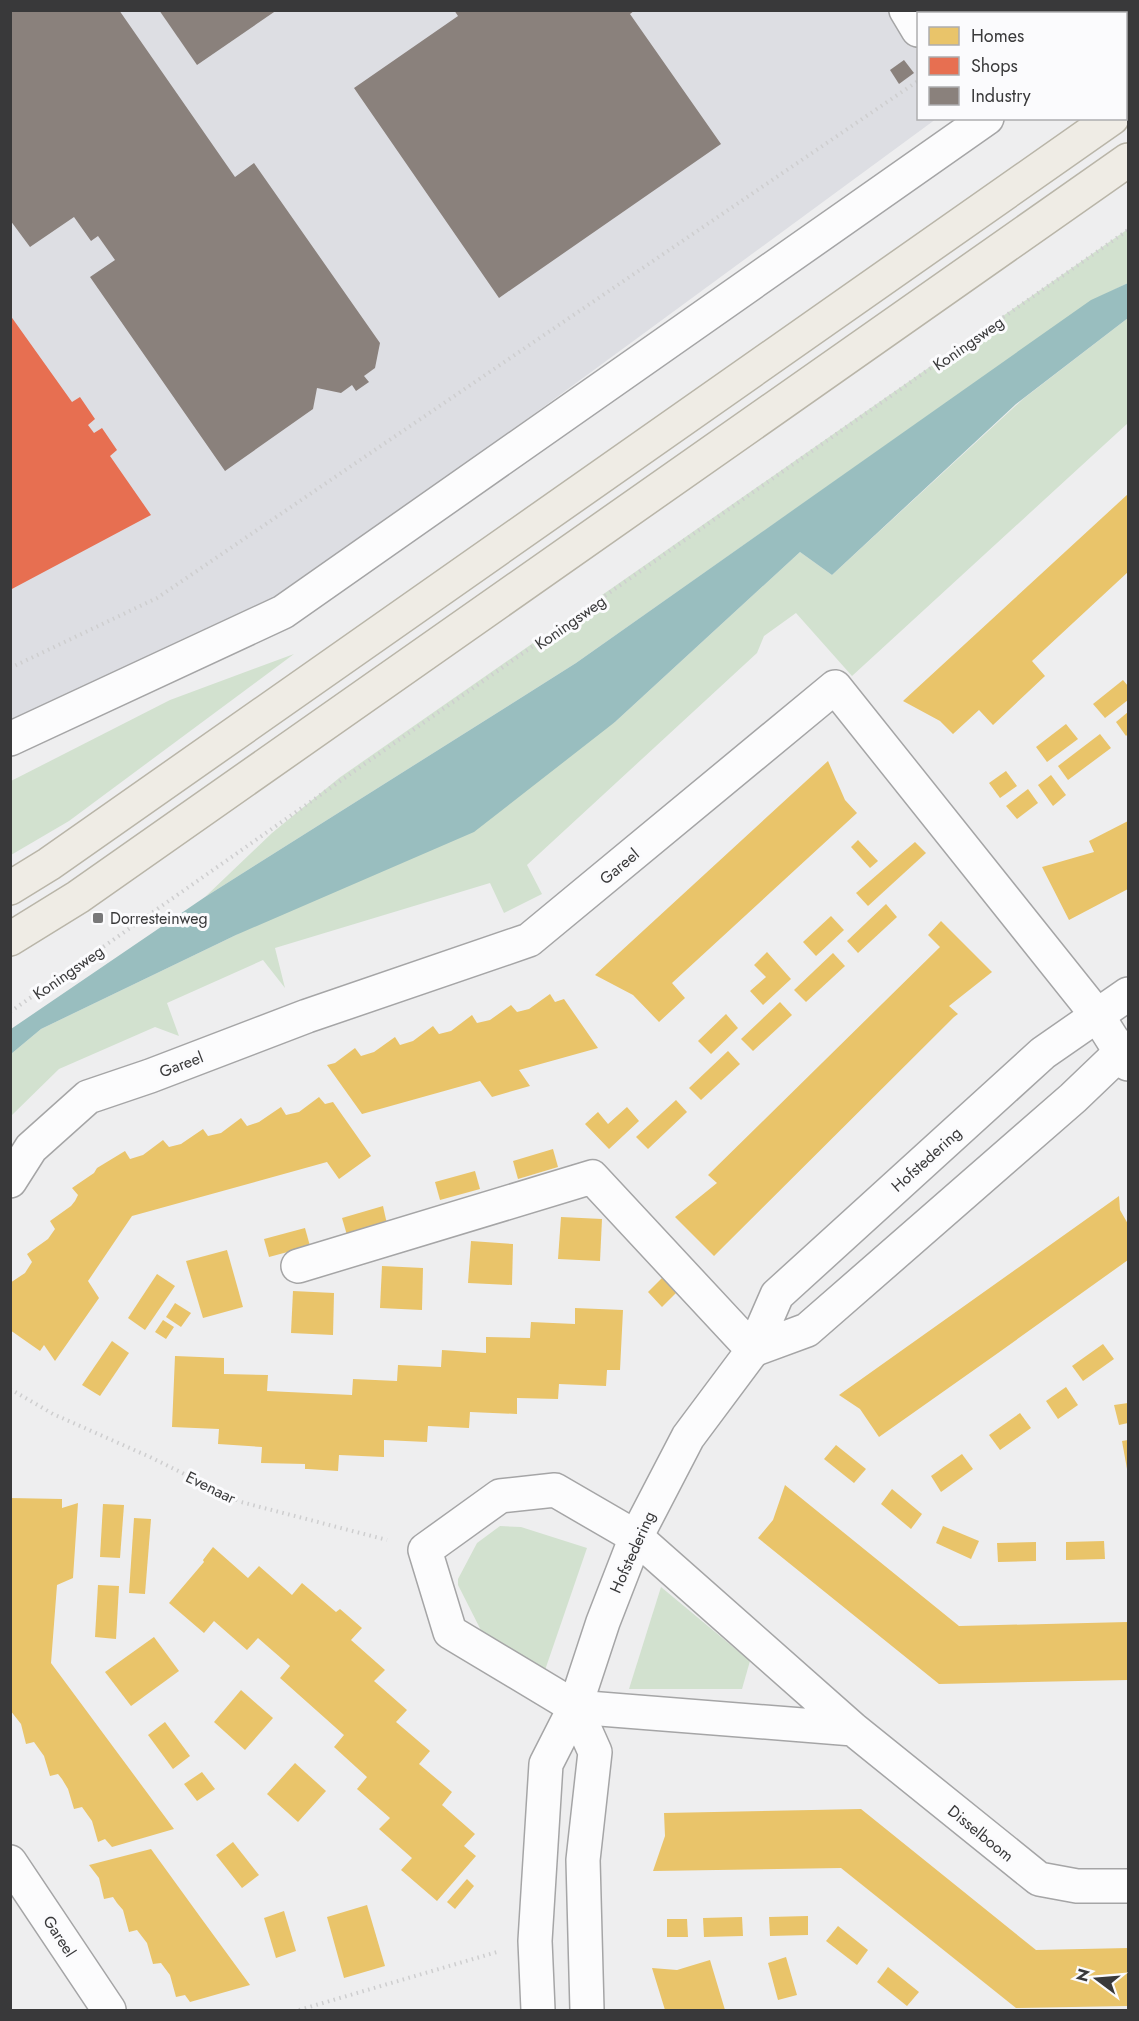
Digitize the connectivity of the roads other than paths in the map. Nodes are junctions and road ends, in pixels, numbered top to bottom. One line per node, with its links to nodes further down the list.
1 (906, 10): 2 (street)
2 (917, 28)
3 (981, 120): 6 (street)
4 (1109, 120): 7 (main road)
5 (1128, 160): 8 (main road)
6 (10, 739)
7 (10, 888)
8 (10, 939)
9 (1128, 994): 10 (street, Hofstedering)
10 (1097, 1015): 11 (street); 12 (street, Gareel); 14 (street, Hofstedering)
11 (1126, 1055): 14 (street)
12 (10, 1181)
13 (298, 1266): 14 (street)
14 (753, 1350): 15 (street, Hofstedering)
15 (636, 1537): 16 (street, Hofstedering); 16 (street); 17 (street, Disselboom)
16 (574, 1707): 17 (street); 21 (street, Hofstedering); 22 (street)
17 (853, 1728): 19 (street, Disselboom)
18 (10, 1862): 20 (street, Gareel)
19 (1128, 1886)
20 (109, 2010)
21 (538, 2010)
22 (587, 2010)

